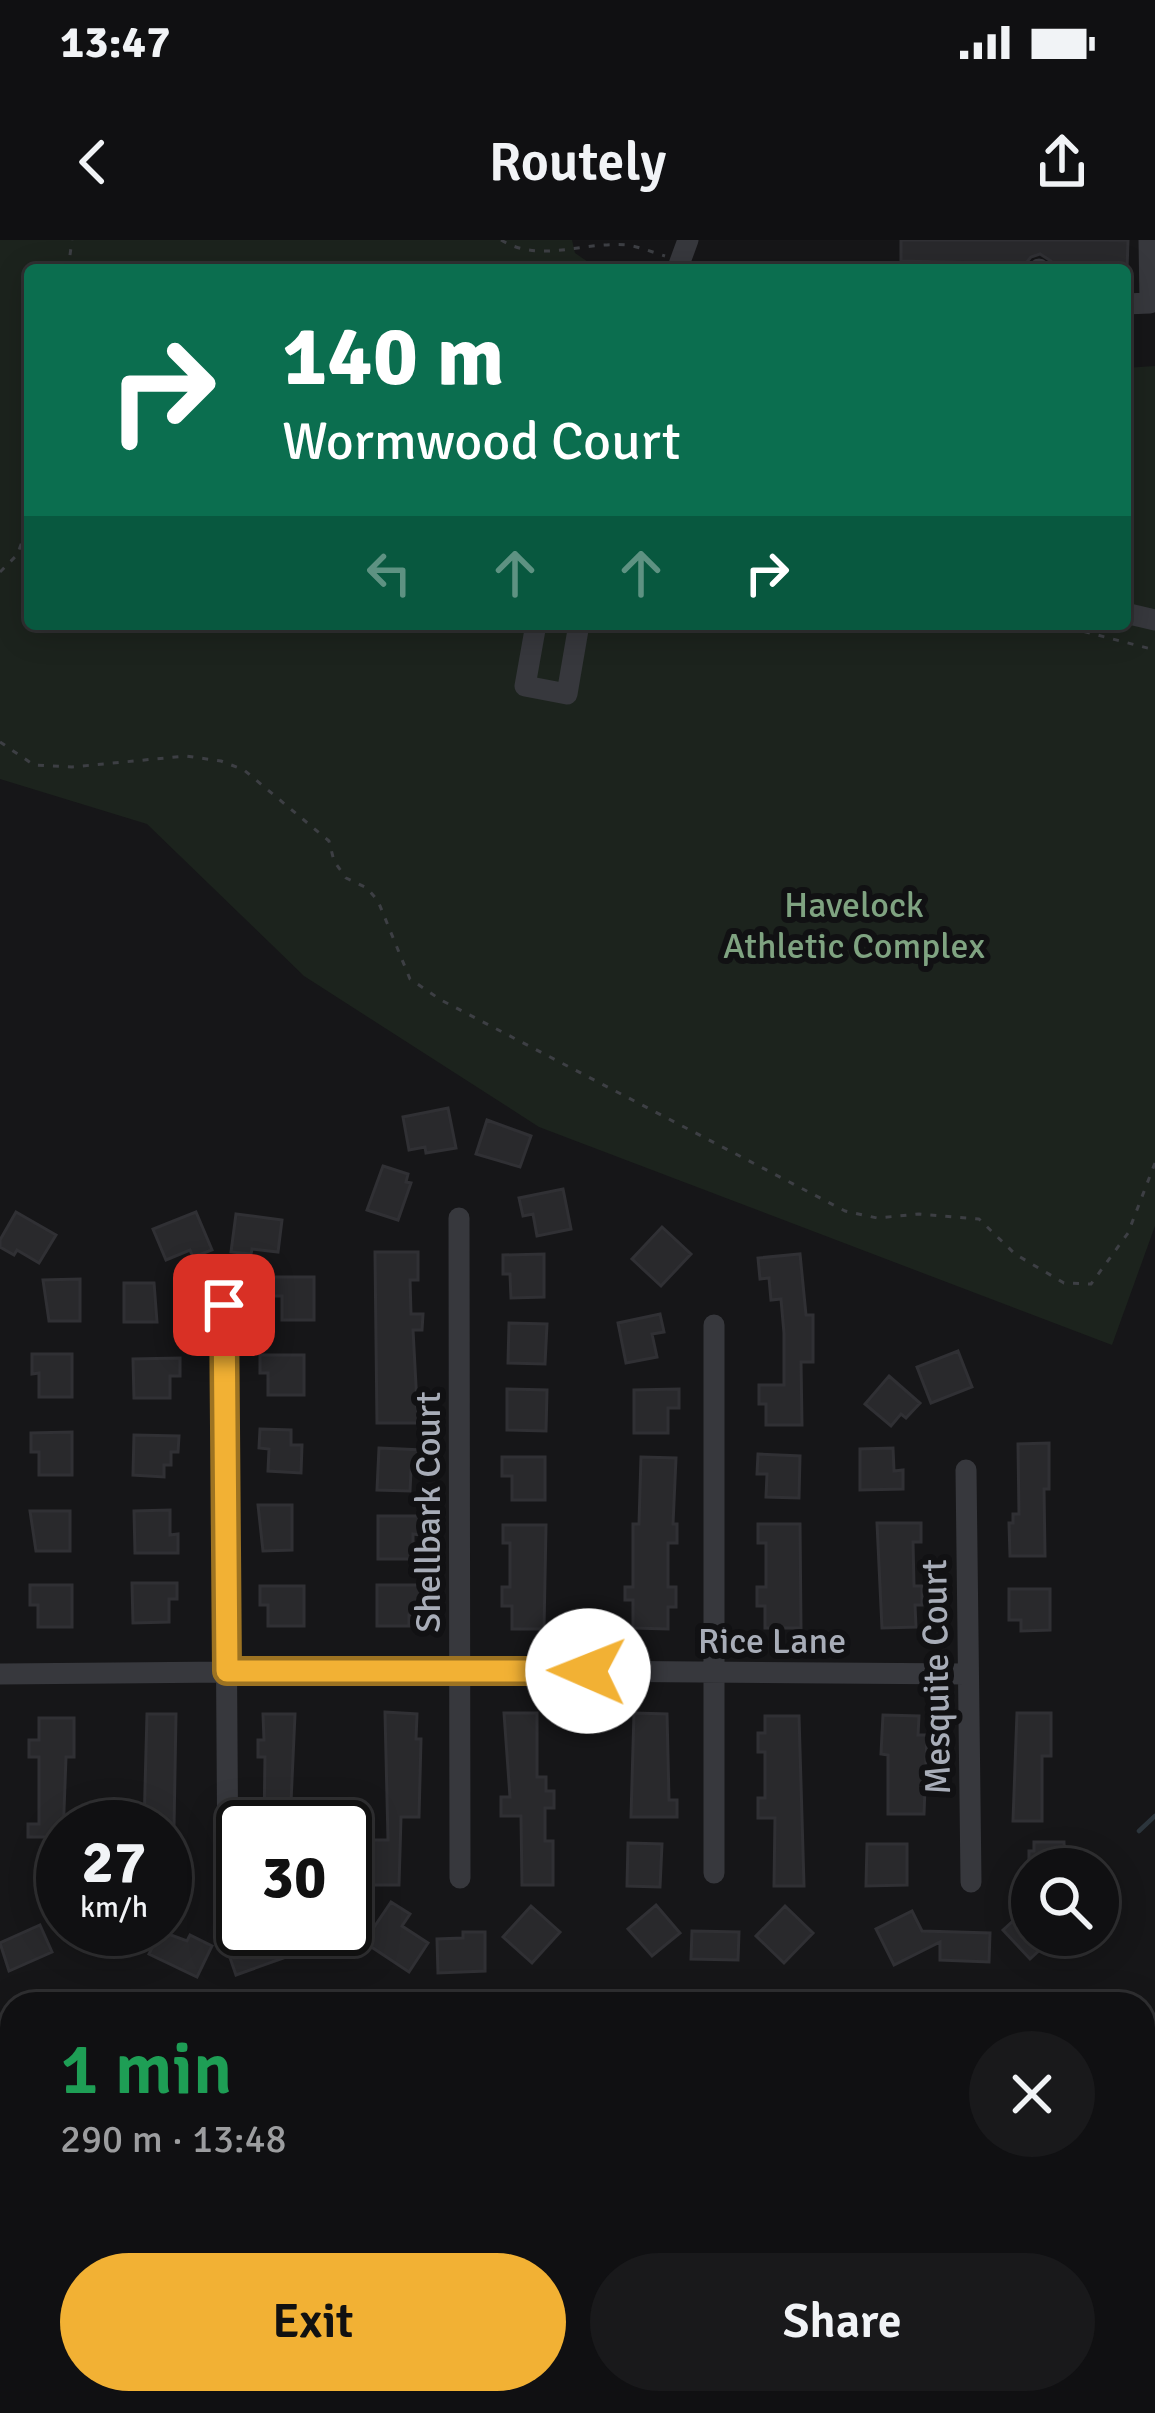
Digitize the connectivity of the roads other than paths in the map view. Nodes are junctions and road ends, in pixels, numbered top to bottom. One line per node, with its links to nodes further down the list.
1 (1149, 240): 2 (street)
2 (1131, 304)
3 (535, 630): 4 (street)
4 (577, 630)
5 (459, 1218): 9 (street, Shellbark Court)
6 (224, 1305): 10 (street)
7 (714, 1325): 11 (street)
8 (966, 1470): 13 (street, Mesquite Court)
9 (460, 1670): 10 (street, Rice Lane); 11 (street, Rice Lane); 16 (street, Shellbark Court)
10 (227, 1671): 12 (street, Rice Lane); 14 (street)
11 (716, 1673): 13 (street, Rice Lane); 15 (street)
12 (0, 1674)
13 (967, 1674): 17 (street, Mesquite Court)
14 (228, 1800)
15 (714, 1873)
16 (460, 1878)
17 (971, 1882)

